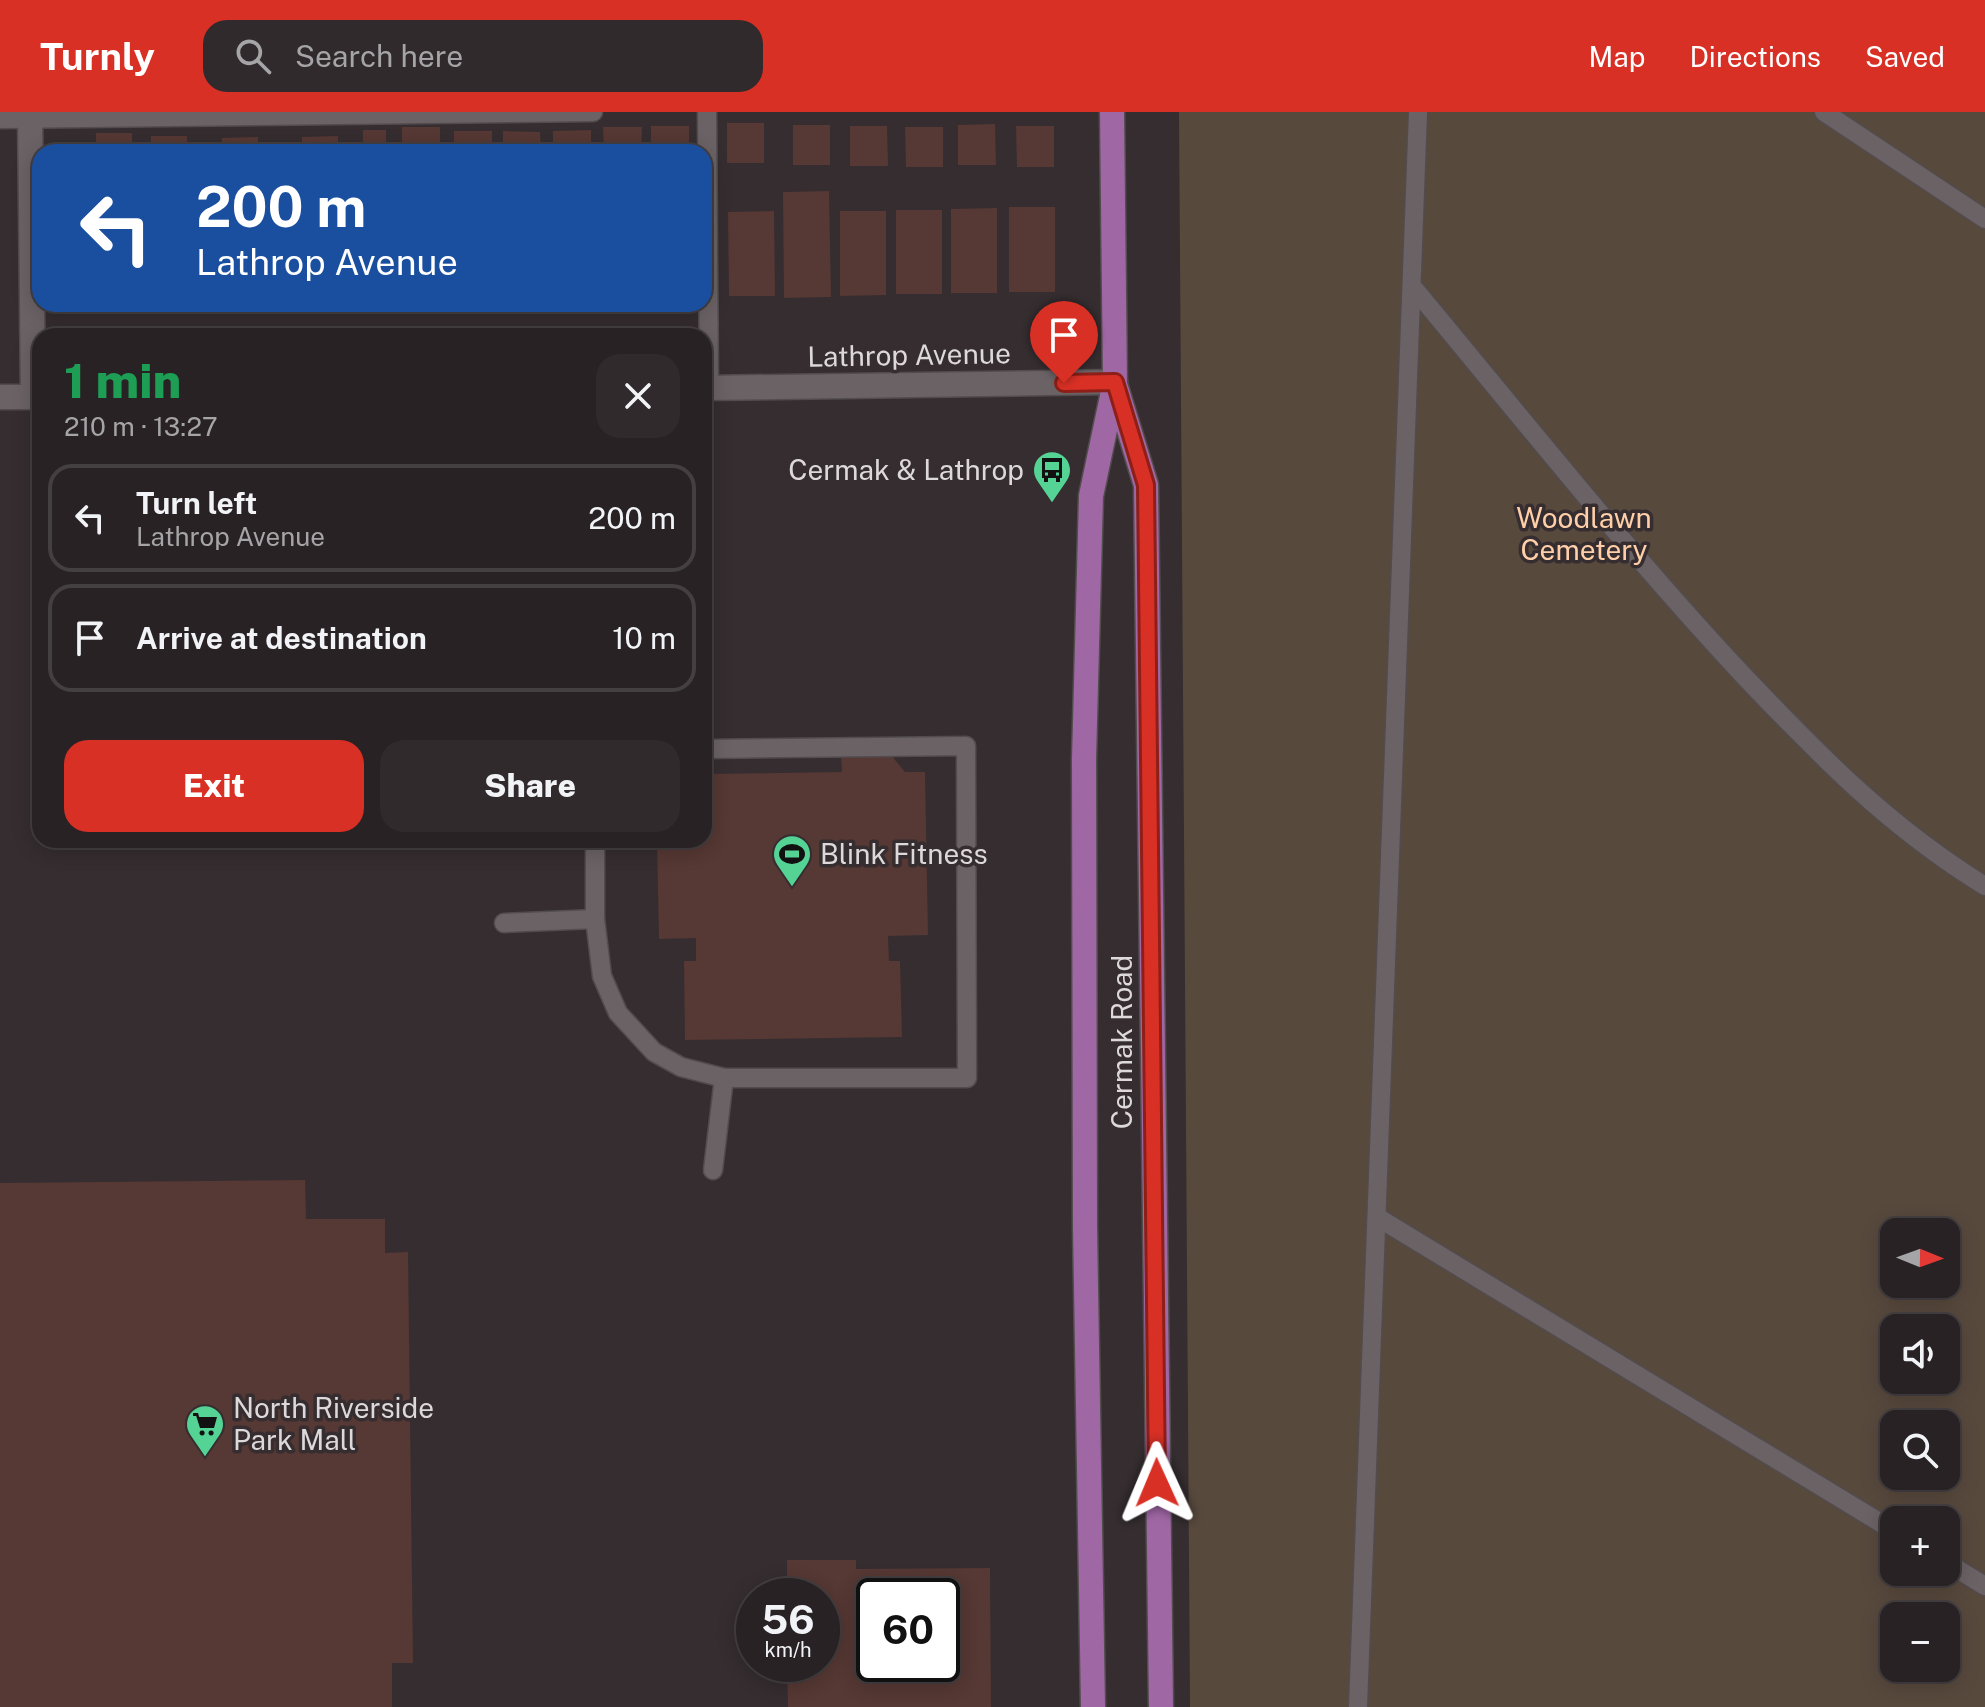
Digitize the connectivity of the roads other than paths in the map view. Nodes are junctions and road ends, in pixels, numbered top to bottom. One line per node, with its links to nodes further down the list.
1 (593, 112): 6 (lane)
2 (707, 112): 8 (lane)
3 (1112, 112): 12 (main road, Cermak Road)
4 (1418, 112): 11 (lane)
5 (1824, 112): 10 (lane)
6 (30, 115): 7 (lane); 9 (street)
7 (0, 119)
8 (707, 144)
9 (32, 209)
10 (1985, 219)
11 (1412, 286): 18 (lane); 23 (lane)
12 (1115, 382): 13 (street, Lathrop Avenue); 27 (main road, Cermak Road); 28 (main road, Cermak Road)
13 (712, 388)
14 (0, 397): 15 (street)
15 (32, 397)
16 (712, 749): 21 (lane)
17 (595, 848): 19 (lane)
18 (1985, 886)
19 (595, 919): 20 (lane); 21 (lane)
20 (504, 923)
21 (724, 1078): 22 (lane)
22 (713, 1170)
23 (1377, 1217): 24 (lane); 29 (lane)
24 (1880, 1522)
25 (1960, 1571): 26 (lane)
26 (1985, 1586)
27 (1093, 1707)
28 (1161, 1707)
29 (1358, 1707)

